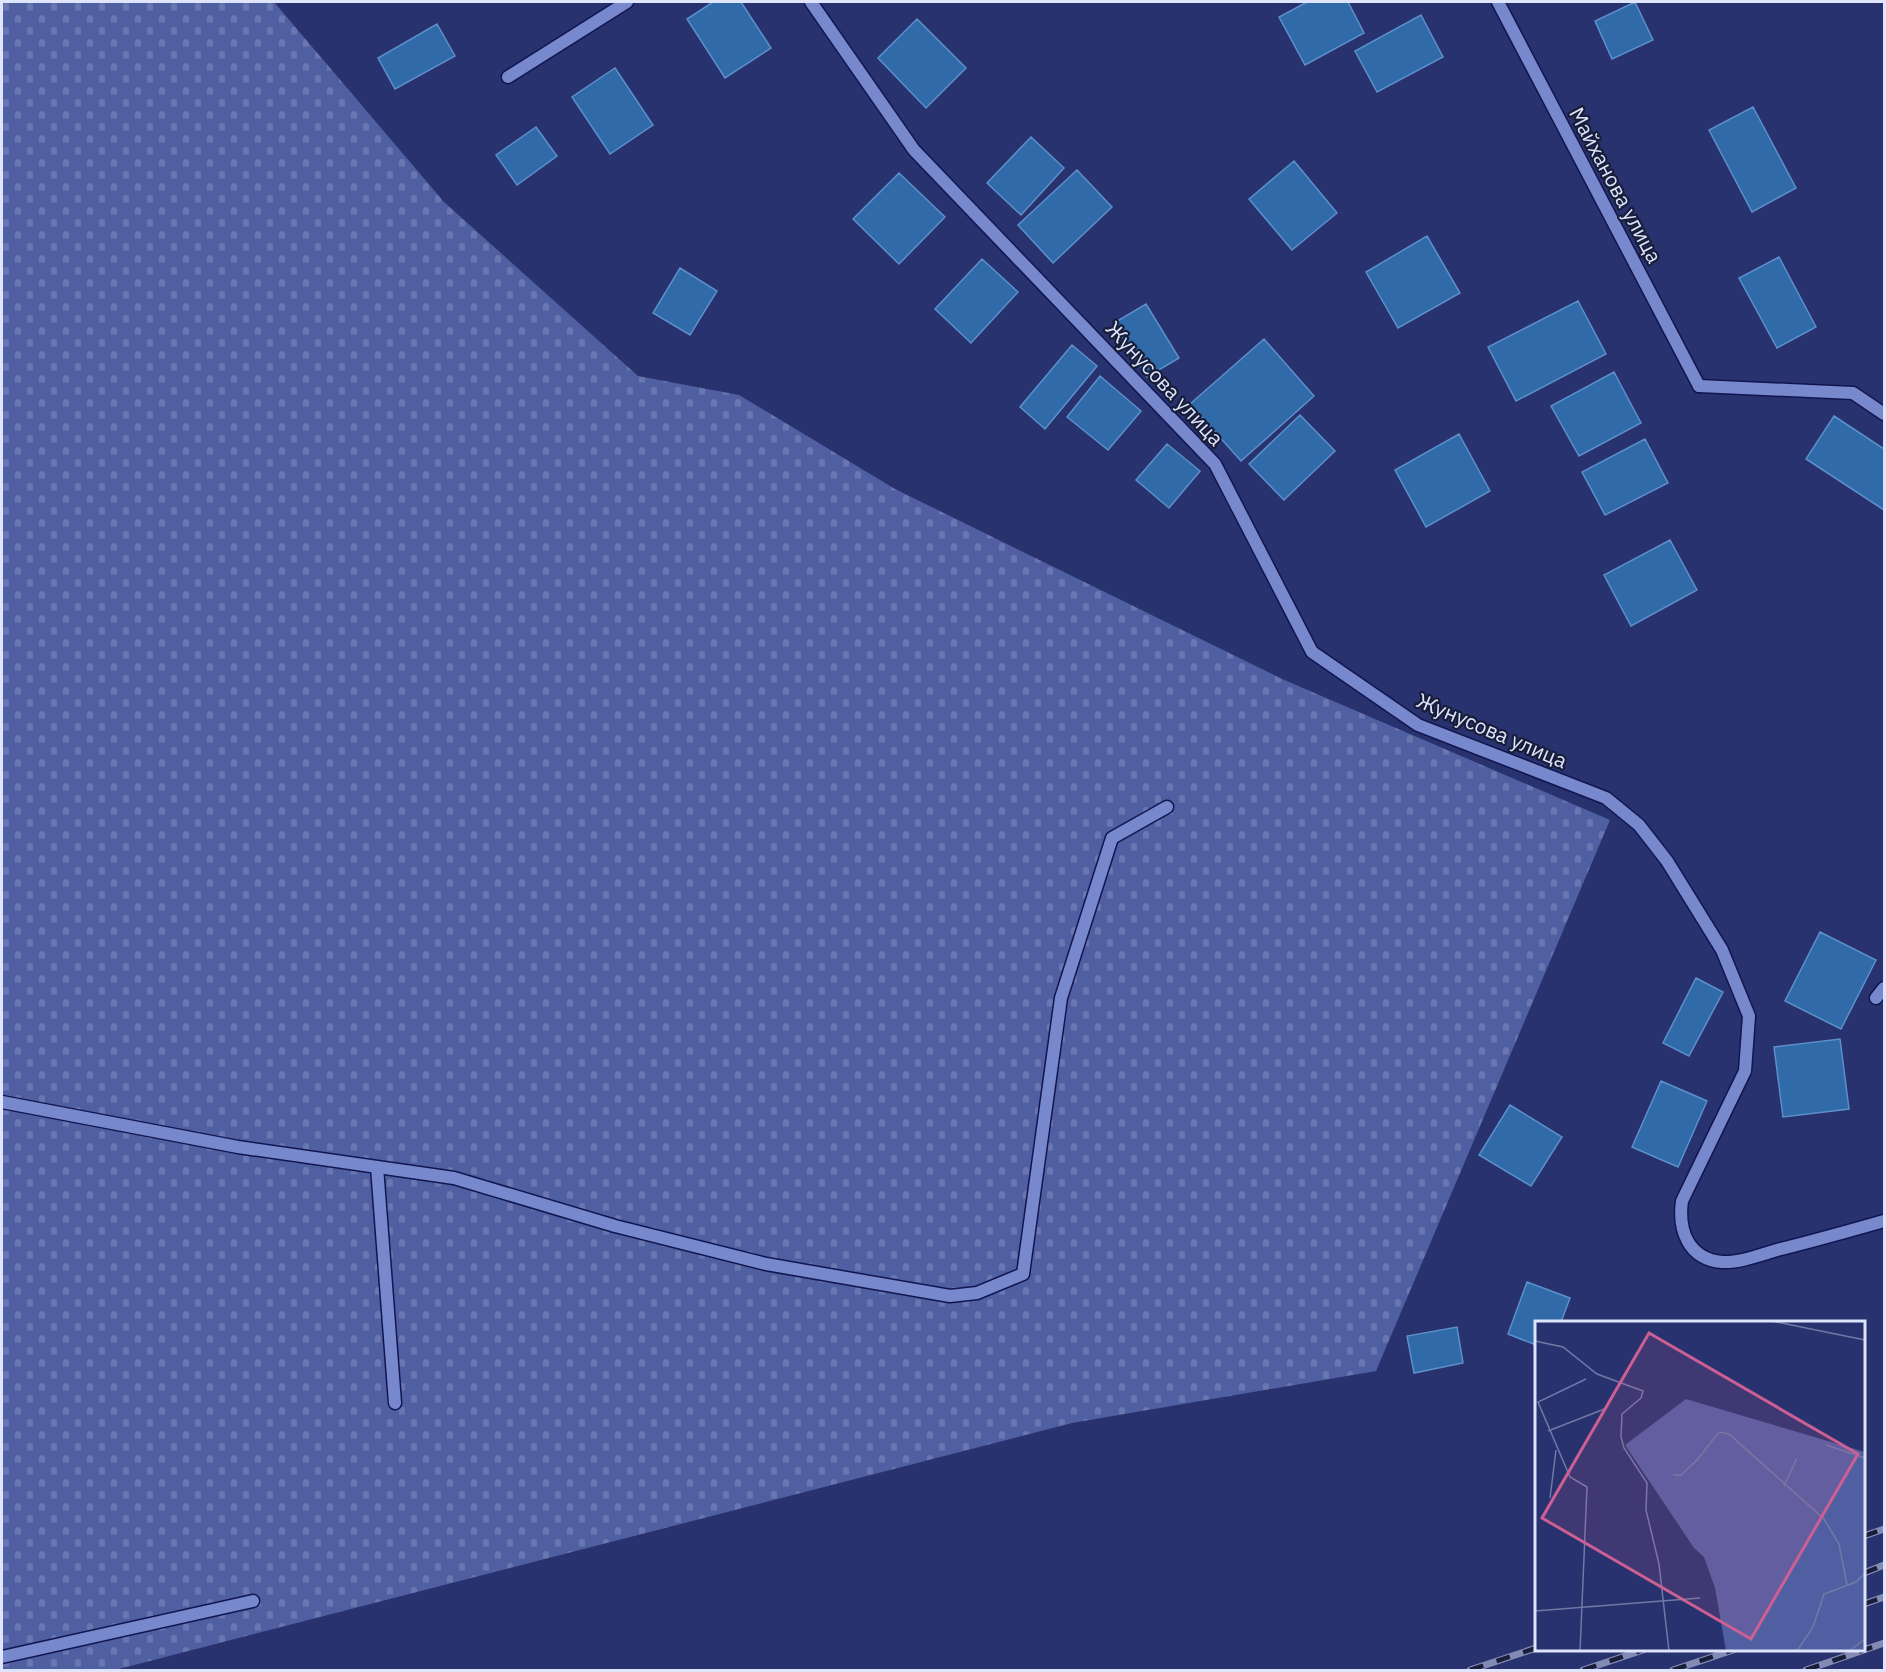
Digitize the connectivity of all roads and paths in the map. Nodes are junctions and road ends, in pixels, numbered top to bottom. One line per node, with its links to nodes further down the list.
1 (627, 2): 4 (street)
2 (811, 2): 11 (street, Жунусова улица)
3 (1498, 2): 5 (street, Майханова улица)
4 (508, 76)
5 (1884, 414)
6 (1167, 807): 10 (street)
7 (1884, 988): 8 (street)
8 (1876, 998)
9 (2, 1102): 10 (street)
10 (377, 1167): 12 (street)
11 (1884, 1221)
12 (395, 1403)
13 (253, 1601): 14 (street)
14 (2, 1657)

